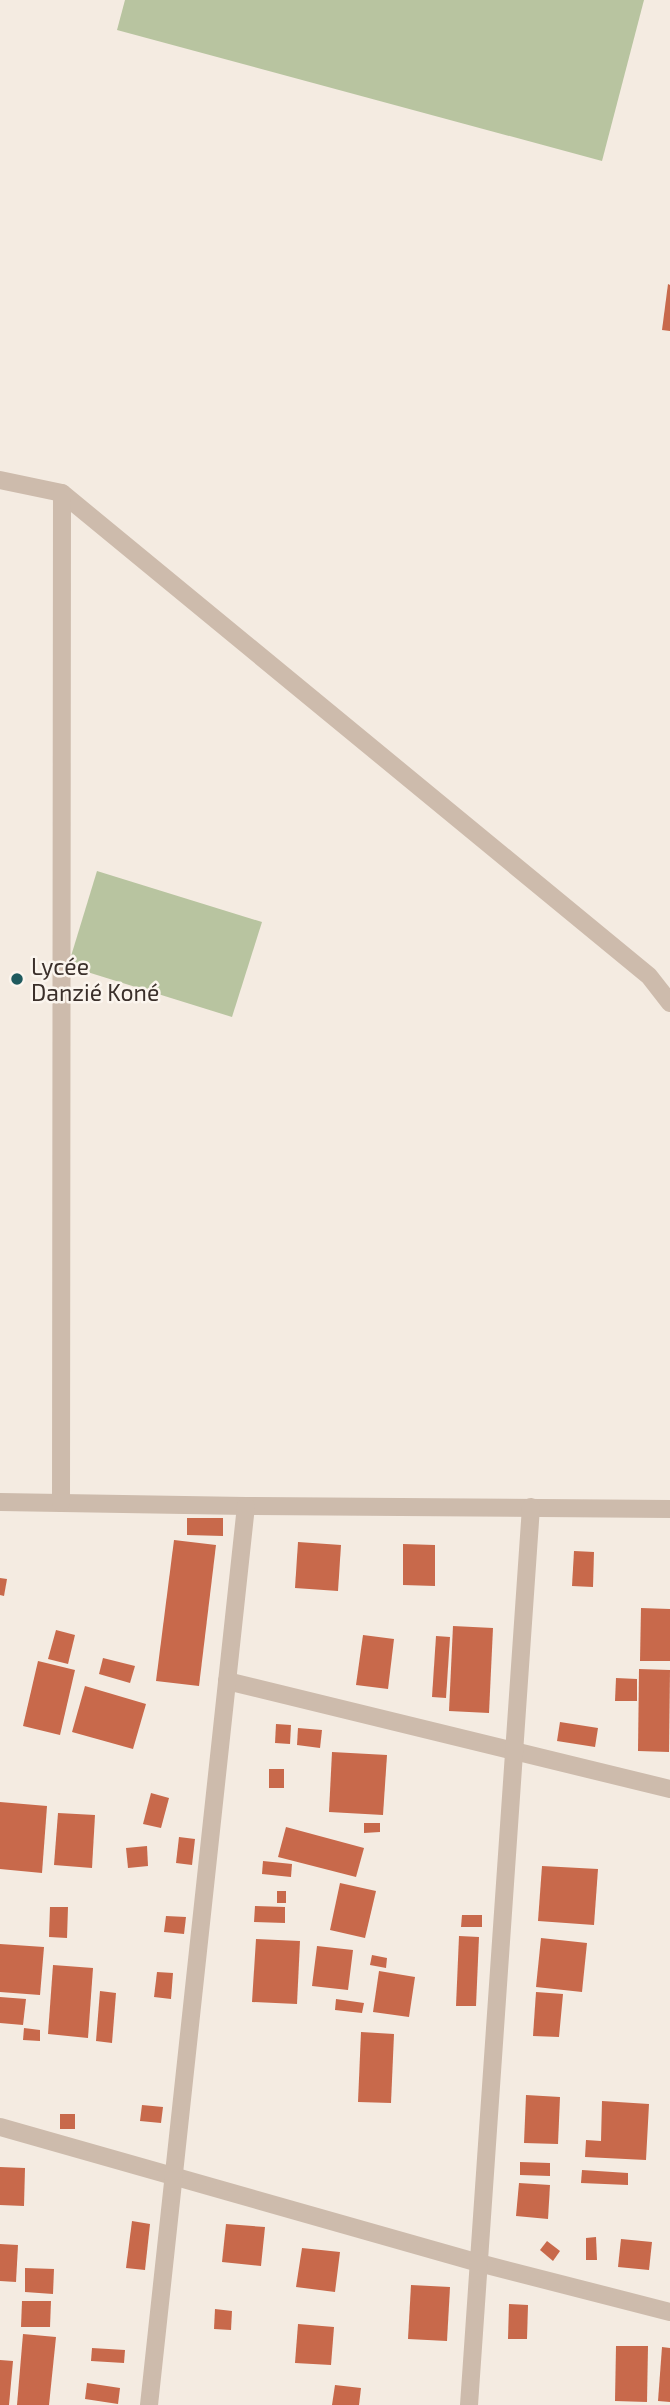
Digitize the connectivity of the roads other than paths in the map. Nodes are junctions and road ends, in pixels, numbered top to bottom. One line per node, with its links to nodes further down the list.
1 (0, 480): 2 (street)
2 (62, 493): 3 (street); 5 (street)
3 (670, 1003)
4 (0, 1502): 5 (street)
5 (61, 1503): 6 (street)
6 (246, 1506): 7 (street); 9 (street)
7 (531, 1507): 8 (street); 10 (street)
8 (670, 1509)
9 (227, 1681): 10 (street); 13 (street)
10 (514, 1751): 11 (street); 14 (street)
11 (670, 1789)
12 (0, 2127): 13 (street)
13 (173, 2177): 14 (street); 16 (street)
14 (479, 2263): 15 (street); 17 (street)
15 (670, 2312)
16 (149, 2405)
17 (469, 2405)

